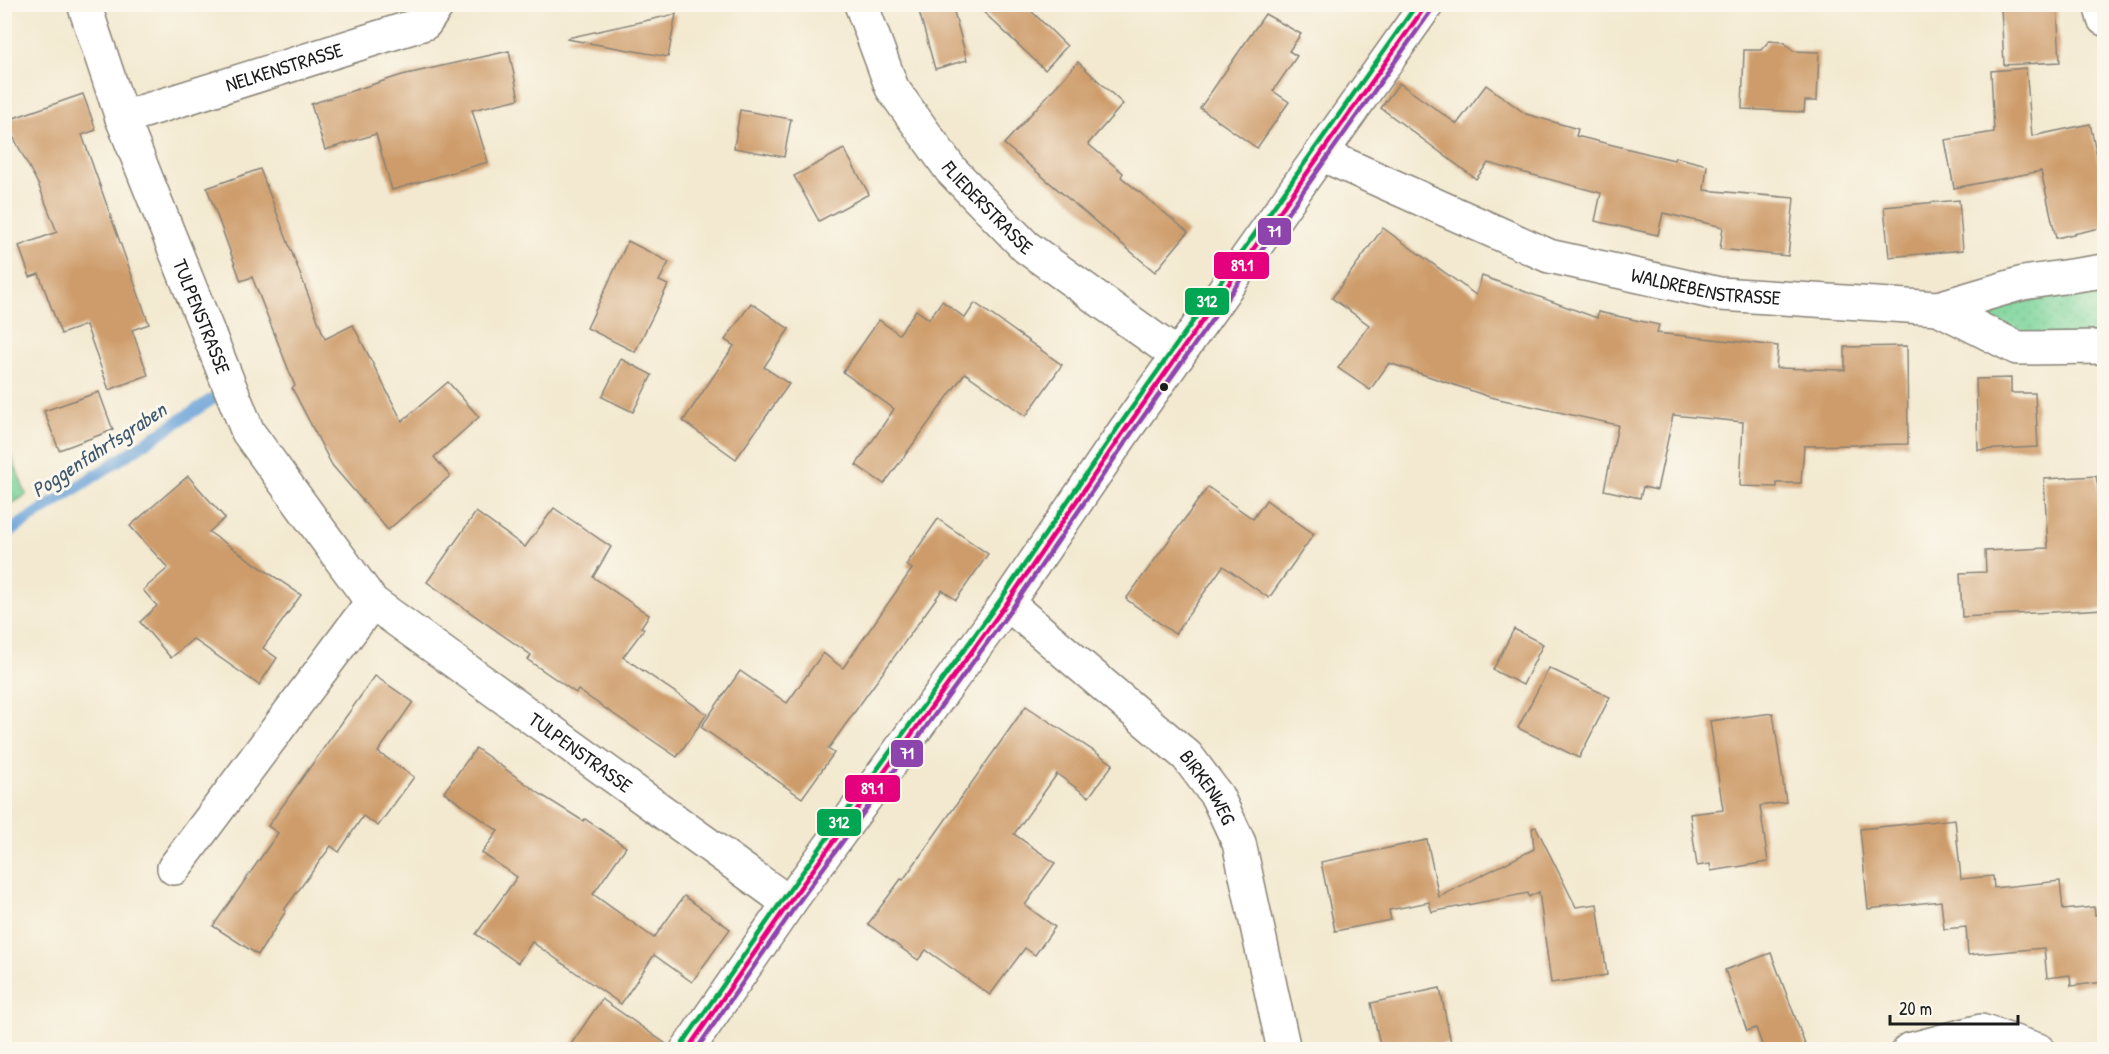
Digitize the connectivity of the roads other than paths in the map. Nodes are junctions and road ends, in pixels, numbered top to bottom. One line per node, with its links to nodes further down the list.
1 (84, 4): 7 (street, TULPENSTRASSE)
2 (438, 4): 7 (street, NELKENSTRASSE)
3 (861, 4): 12 (street, FLIEDERSTRASSE)
4 (1427, 4): 8 (street)
5 (2100, 4): 6 (street)
6 (2104, 19)
7 (122, 118): 13 (street, TULPENSTRASSE)
8 (1321, 154): 10 (street, WALDREBENSTRASSE); 12 (street)
9 (2104, 271): 10 (street)
10 (1938, 308): 11 (street, WALDREBENSTRASSE)
11 (2104, 347)
12 (1178, 356): 14 (street)
13 (372, 602): 15 (street); 16 (street, TULPENSTRASSE)
14 (1007, 603): 16 (street); 18 (street, BIRKENWEG)
15 (174, 868)
16 (789, 903): 17 (street)
17 (687, 1050)
18 (1284, 1050)
19 (1909, 1050): 20 (street)
20 (2038, 1050)

